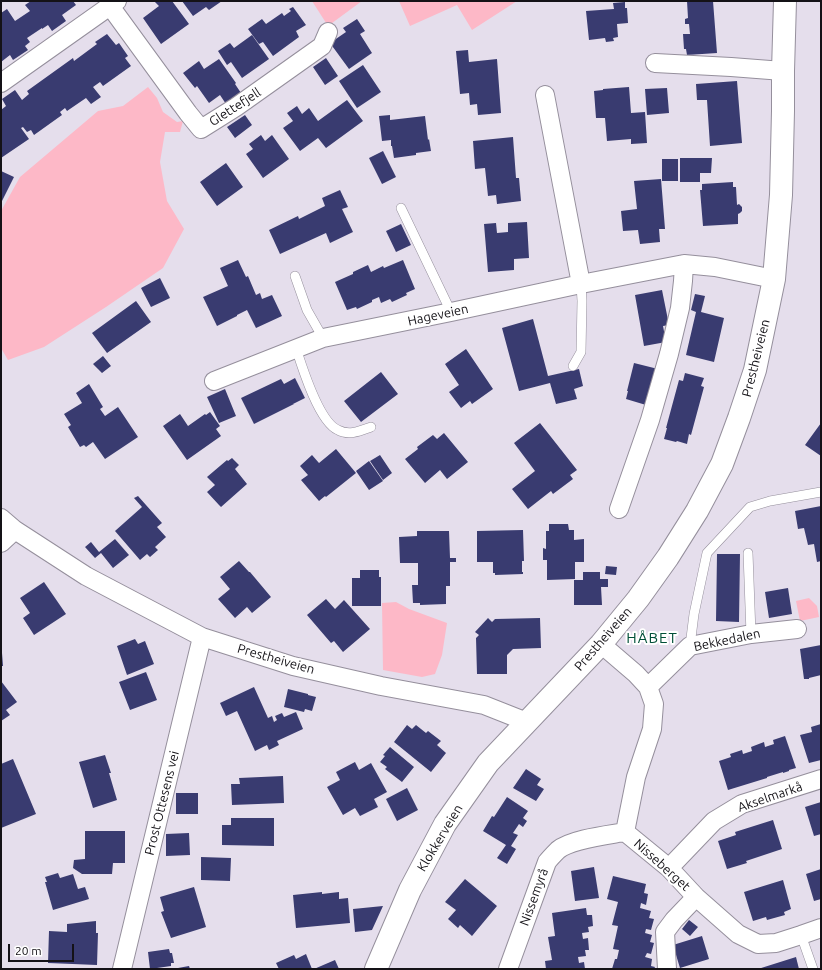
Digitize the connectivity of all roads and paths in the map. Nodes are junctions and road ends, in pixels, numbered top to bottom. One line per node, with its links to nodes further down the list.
1 (785, 1): 5 (street, Prestheiveien)
2 (113, 4): 3 (street, Glettefjell); 6 (street, Glettefjell)
3 (328, 32)
4 (656, 63): 5 (street)
5 (783, 71): 11 (street, Prestheiveien)
6 (1, 83)
7 (545, 95): 12 (street)
8 (401, 208): 13 (lane)
9 (684, 264): 11 (street, Hageveien); 12 (street, Hageveien); 20 (street)
10 (295, 276): 14 (lane)
11 (774, 279): 28 (street, Prestheiveien)
12 (581, 284): 13 (street, Hageveien); 16 (lane)
13 (451, 312): 14 (street, Hageveien)
14 (323, 338): 15 (street, Hageveien)
15 (296, 348): 17 (street, Hageveien); 18 (lane)
16 (572, 366)
17 (214, 381)
18 (371, 427)
19 (821, 492): 29 (lane)
20 (619, 509)
21 (1, 518): 22 (street, Prestheiveien)
22 (15, 530): 23 (street); 27 (street, Prestheiveien)
23 (1, 543)
24 (748, 553): 26 (lane)
25 (797, 629): 26 (street, Bekkedalen)
26 (751, 634): 29 (street, Bekkedalen)
27 (202, 637): 31 (street, Prestheiveien); 38 (street, Prost Ottesens vei)
28 (601, 644): 30 (street, Nisseberget); 31 (street, Prestheiveien)
29 (690, 646): 30 (street, Bekkedalen)
30 (648, 686): 33 (street, Nisseberget)
31 (527, 722): 39 (street, Klokkerveien)
32 (821, 779): 34 (street, Akselmarkå)
33 (625, 832): 34 (street, Nisseberget); 40 (street, Nissemyrå)
34 (669, 868): 35 (street, Nisseberget)
35 (696, 897): 37 (street, Nisseberget); 41 (street)
36 (821, 928): 37 (street, Nisseberget)
37 (801, 935): 42 (lane)
38 (122, 969)
39 (376, 969)
40 (508, 969)
41 (667, 969)
42 (813, 969)

